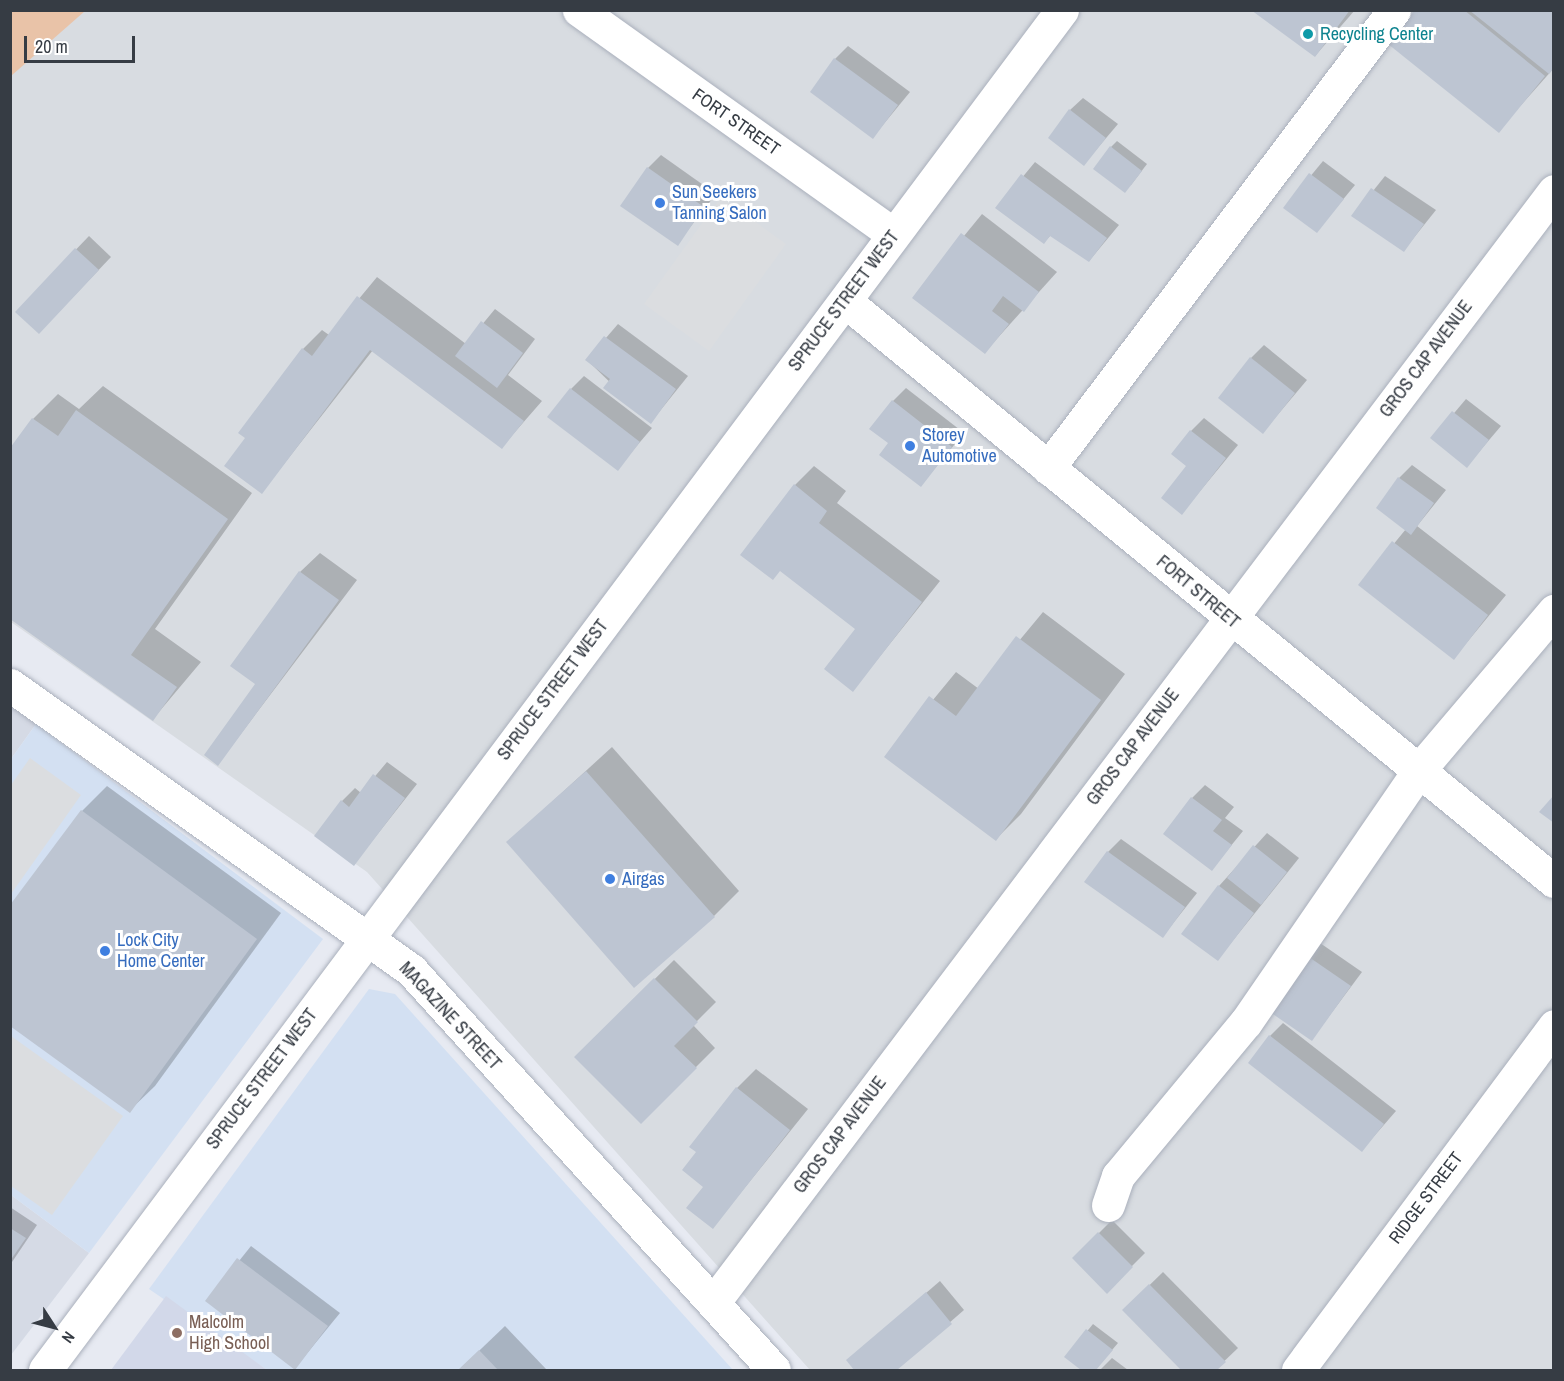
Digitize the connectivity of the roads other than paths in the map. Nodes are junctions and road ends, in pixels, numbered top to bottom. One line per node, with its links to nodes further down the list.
1 (579, 10): 5 (street, FORT STREET)
2 (1062, 10): 5 (street, SPRUCE STREET WEST)
3 (1394, 10): 7 (street)
4 (1554, 191): 9 (street, GROS CAP AVENUE)
5 (893, 234): 6 (street, SPRUCE STREET WEST)
6 (845, 301): 7 (street, FORT STREET); 13 (street, SPRUCE STREET WEST)
7 (1048, 468): 9 (street, FORT STREET)
8 (1554, 611): 11 (street)
9 (1230, 618): 11 (street, FORT STREET); 16 (street, GROS CAP AVENUE)
10 (10, 685): 13 (street, MAGAZINE STREET)
11 (1419, 770): 12 (street, FORT STREET); 15 (street)
12 (1554, 881)
13 (367, 937): 16 (street, MAGAZINE STREET); 17 (street, SPRUCE STREET WEST)
14 (1554, 1026): 19 (street, RIDGE STREET)
15 (1108, 1205)
16 (712, 1303): 18 (street, MAGAZINE STREET)
17 (45, 1371)
18 (774, 1371)
19 (1298, 1371)

